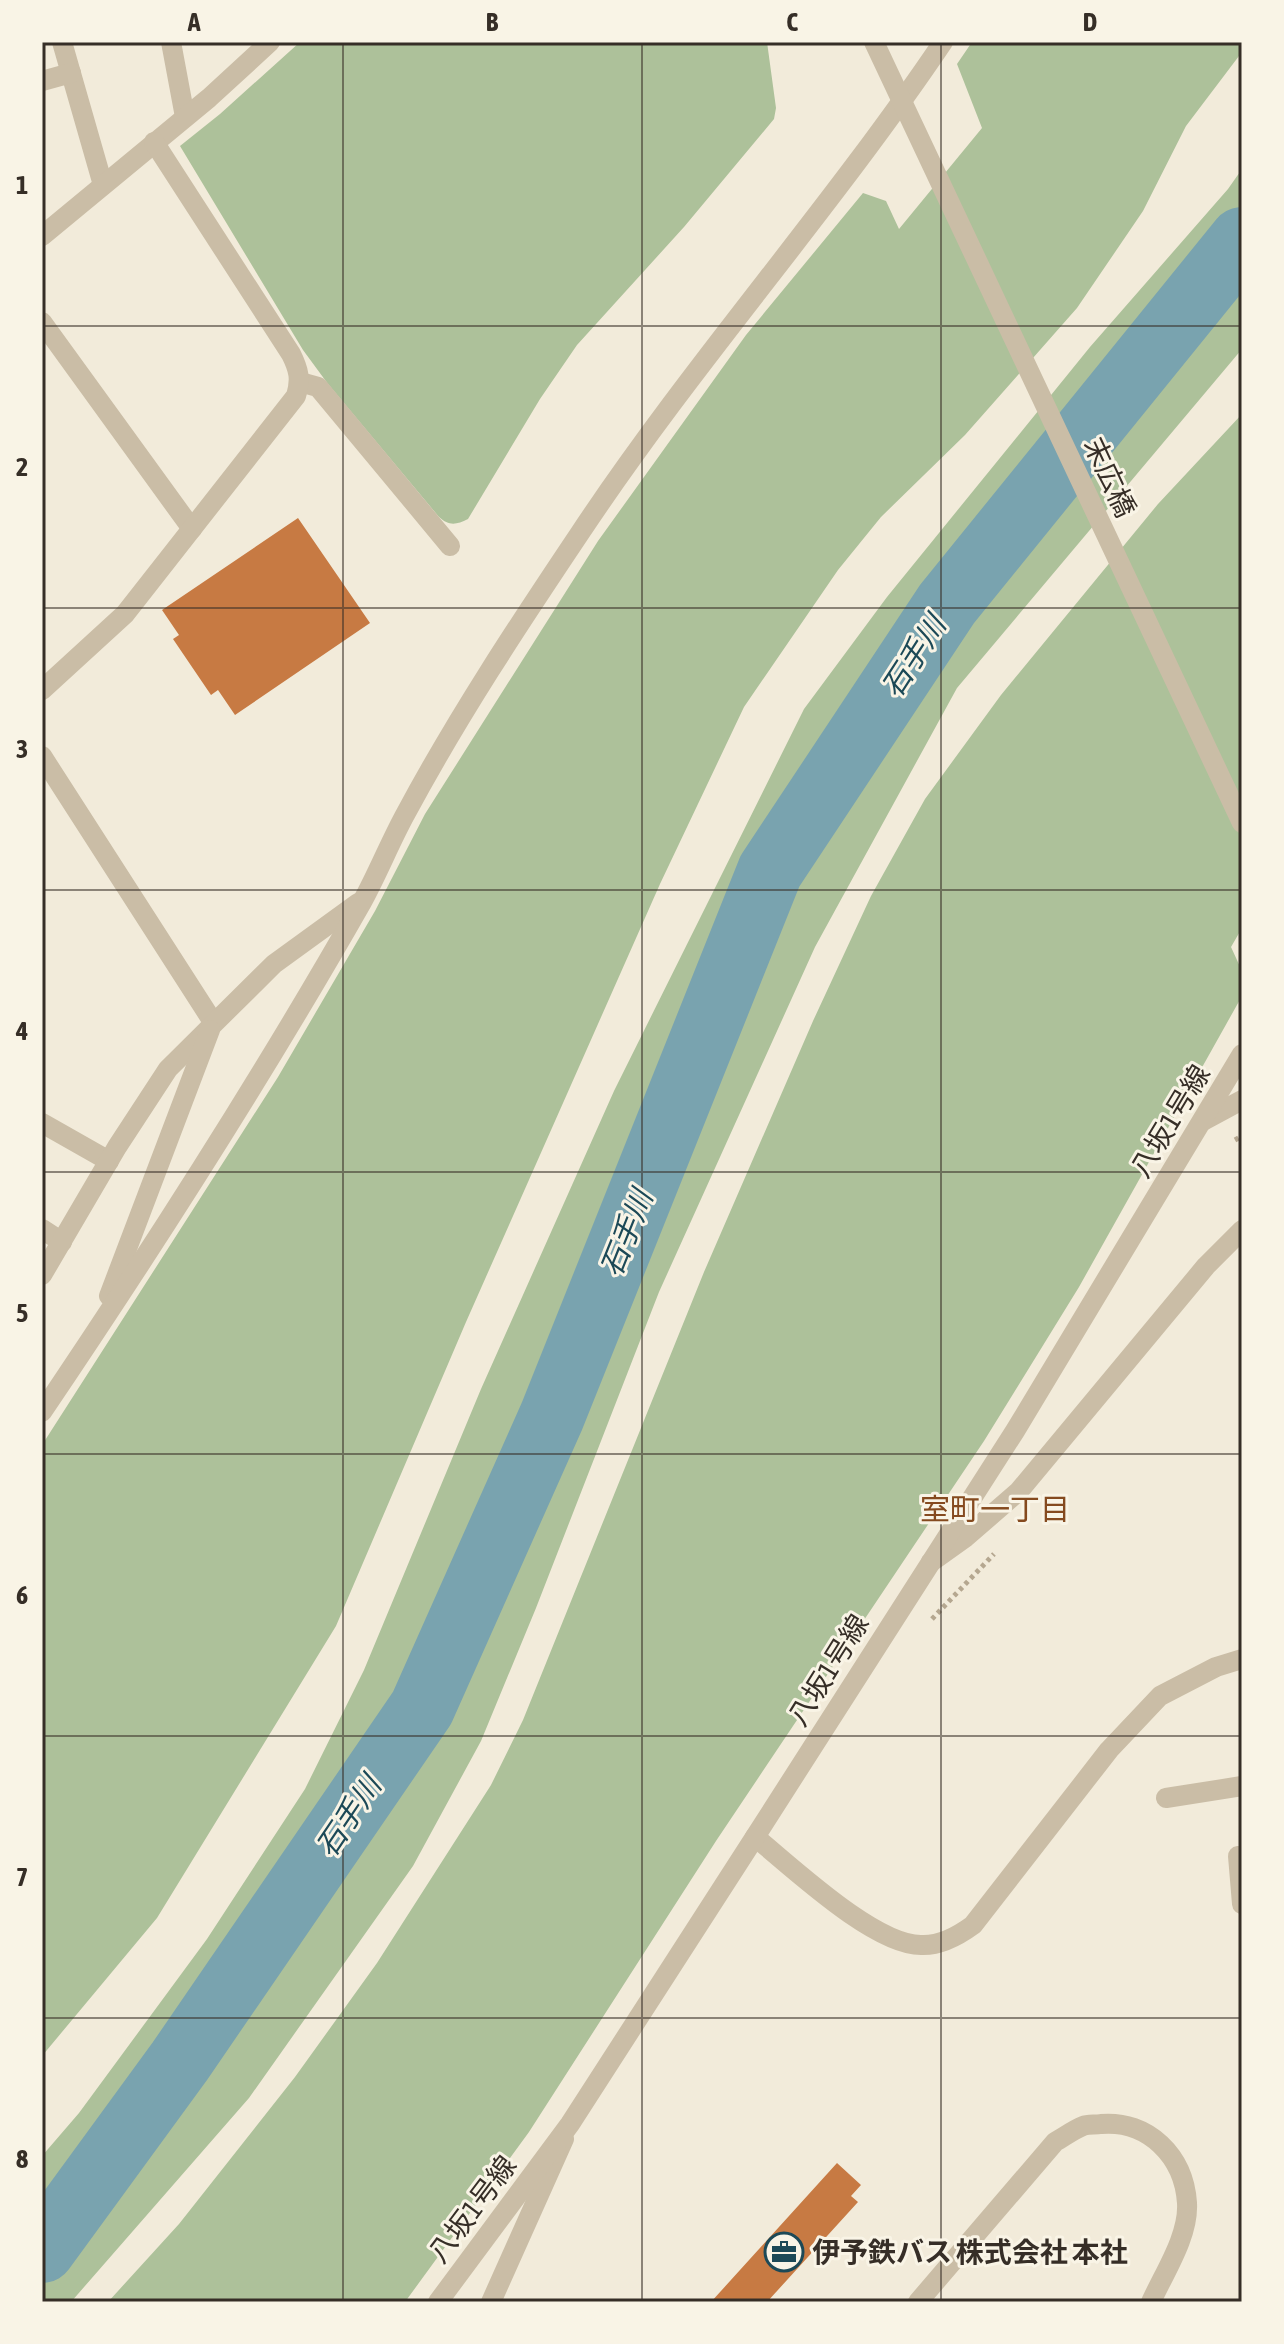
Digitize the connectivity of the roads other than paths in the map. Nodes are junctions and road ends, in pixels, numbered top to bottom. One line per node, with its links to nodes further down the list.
1 (62, 42): 6 (street)
2 (171, 42): 9 (street)
3 (270, 42): 9 (street)
4 (874, 42): 8 (street, 末広橋)
5 (943, 42): 8 (street)
6 (71, 73): 7 (street); 11 (street)
7 (42, 81)
8 (902, 102): 19 (street, 末広橋); 20 (street)
9 (185, 117): 10 (street)
10 (154, 142): 11 (street); 14 (street)
11 (103, 185): 12 (street)
12 (42, 236)
13 (42, 322): 15 (street)
14 (300, 382): 15 (street); 16 (street)
15 (192, 529): 17 (street)
16 (450, 546)
17 (42, 690)
18 (42, 756): 21 (street)
19 (1242, 823)
20 (364, 898): 21 (street); 31 (street)
21 (213, 1022): 26 (street); 31 (street)
22 (1242, 1054): 24 (street, 八坂1号線)
23 (1242, 1100): 24 (street)
24 (1202, 1122): 33 (street, 八坂1号線)
25 (42, 1123): 26 (street)
26 (109, 1161): 29 (street)
27 (42, 1229): 29 (street)
28 (1242, 1230): 33 (street)
29 (62, 1242): 30 (street)
30 (42, 1275)
31 (93, 1337): 32 (street)
32 (42, 1412)
33 (928, 1565): 37 (street, 八坂1号線)
34 (1242, 1659): 37 (street)
35 (1242, 1786): 36 (street)
36 (1166, 1798)
37 (755, 1837): 40 (street, 八坂1号線)
38 (1238, 1856): 39 (street)
39 (1242, 1895)
40 (570, 2124): 41 (street, 八坂1号線); 42 (street)
41 (438, 2302)
42 (491, 2302)
43 (918, 2302): 44 (street)
44 (1151, 2302)

